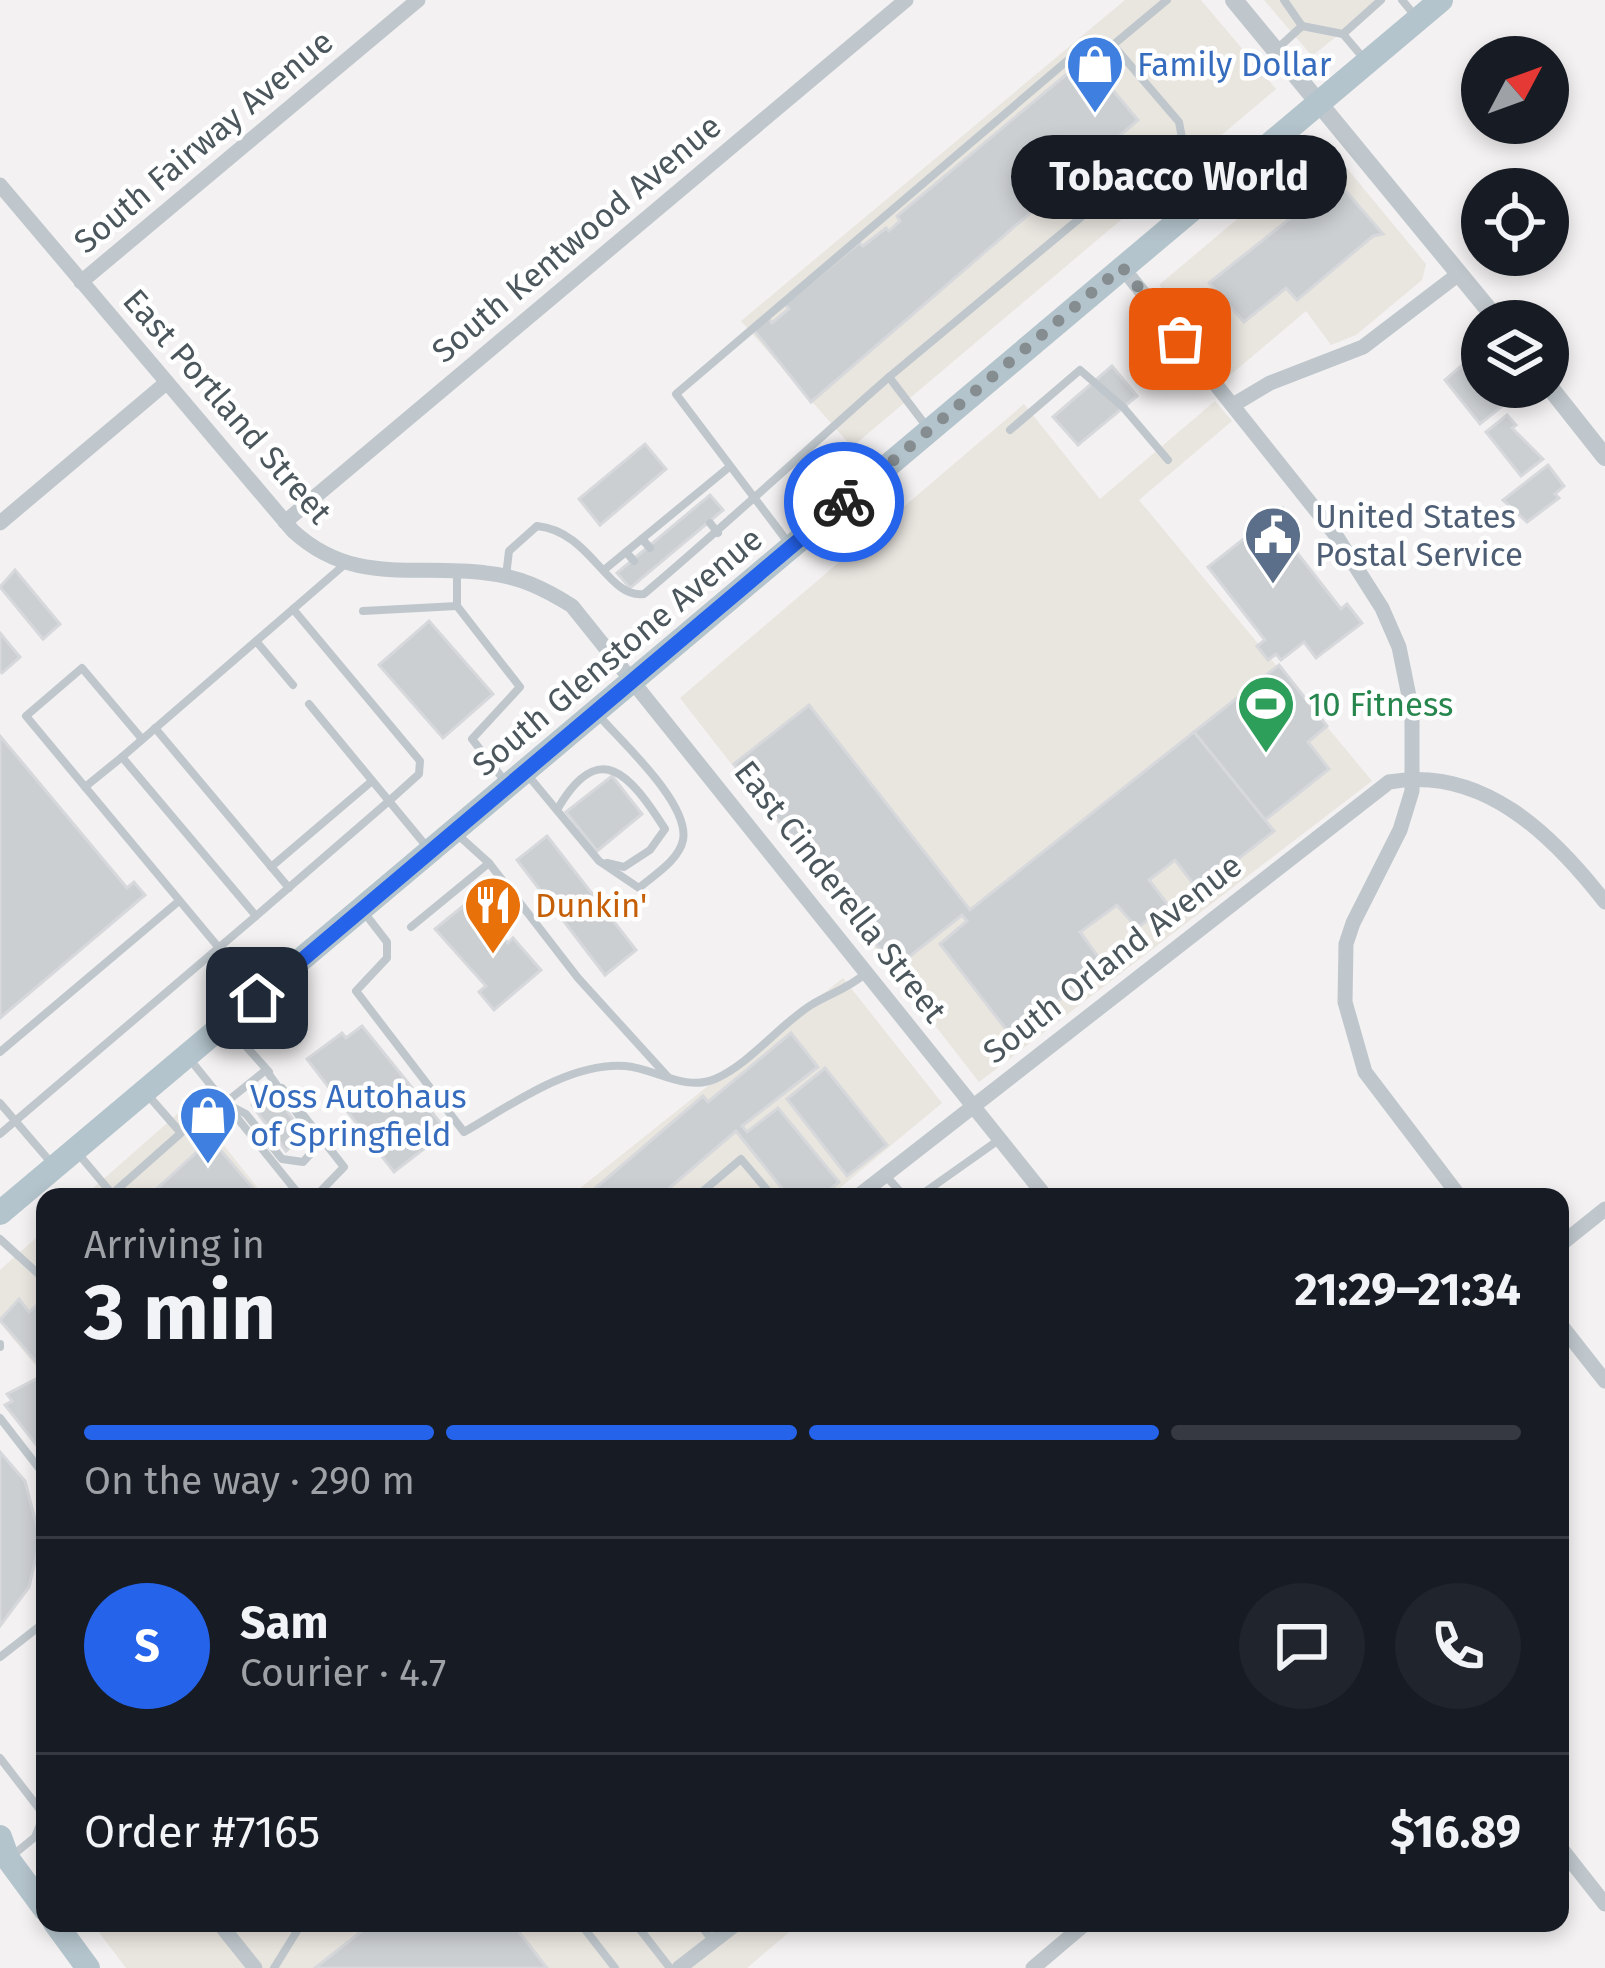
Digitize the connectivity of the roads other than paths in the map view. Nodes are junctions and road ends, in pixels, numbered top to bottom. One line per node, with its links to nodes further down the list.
1 (418, 0): 20 (street, South Fairway Avenue)
2 (906, 0): 36 (street, South Kentwood Avenue)
3 (1166, 0): 11 (lane)
4 (1234, 0): 12 (street)
5 (1284, 0): 9 (lane)
6 (1381, 0): 10 (lane)
7 (1442, 0): 8 (main road, South Glenstone Avenue)
8 (1410, 10): 13 (main road, South Glenstone Avenue)
9 (1302, 26): 10 (lane); 12 (lane)
10 (1343, 34): 13 (lane)
11 (1113, 45): 15 (lane); 30 (lane)
12 (1276, 50): 14 (street)
13 (1367, 62): 14 (main road, South Glenstone Avenue)
14 (1319, 102): 16 (main road, South Glenstone Avenue); 19 (street)
15 (1183, 143): 16 (lane); 22 (lane)
16 (1223, 183): 18 (main road, South Glenstone Avenue)
17 (0, 185): 20 (street, East Portland Street)
18 (1122, 267): 24 (street); 26 (main road, South Glenstone Avenue)
19 (1460, 273): 21 (street); 24 (street)
20 (81, 282): 23 (street, East Portland Street)
21 (1481, 300)
22 (889, 377): 26 (lane); 32 (lane)
23 (166, 382): 36 (street, East Portland Street); 37 (street)
24 (1233, 405): 72 (street)
25 (1566, 408): 28 (street)
26 (930, 430): 45 (main road, South Glenstone Avenue)
27 (1010, 430): 29 (lane)
28 (1605, 458)
29 (1168, 460)
30 (728, 469): 31 (lane); 32 (lane)
31 (690, 499): 33 (lane); 34 (lane)
32 (754, 503): 40 (lane); 45 (lane)
33 (698, 508)
34 (675, 512): 35 (lane); 39 (lane)
35 (682, 520)
36 (285, 522): 52 (street, East Portland Street)
37 (0, 523)
38 (710, 523): 40 (lane)
39 (659, 525): 41 (lane); 43 (lane)
40 (718, 532): 44 (lane)
41 (667, 533)
42 (694, 535): 44 (lane)
43 (642, 538): 46 (lane); 48 (lane)
44 (703, 545): 49 (lane)
45 (792, 547): 63 (main road, South Glenstone Avenue)
46 (650, 548)
47 (679, 548): 49 (lane)
48 (626, 552): 50 (lane); 53 (lane)
49 (687, 558): 55 (lane)
50 (634, 561)
51 (662, 563): 55 (lane)
52 (344, 565): 54 (street, East Portland Street); 60 (lane)
53 (604, 570): 56 (lane); 58 (lane)
54 (457, 571): 56 (street, East Portland Street); 59 (lane)
55 (670, 572): 58 (lane)
56 (506, 576): 63 (street, East Portland Street)
57 (647, 576): 58 (lane)
58 (655, 585)
59 (457, 606): 61 (lane); 73 (lane)
60 (292, 609): 62 (lane); 76 (lane)
61 (363, 611)
62 (256, 641): 64 (lane); 67 (lane)
63 (635, 680): 66 (main road, South Glenstone Avenue); 90 (street, East Cinderella Street)
64 (293, 685)
65 (309, 704): 74 (lane)
66 (596, 712): 70 (lane); 73 (main road, South Glenstone Avenue)
67 (154, 728): 68 (lane); 82 (lane)
68 (142, 739): 69 (lane); 75 (lane)
69 (122, 757): 75 (lane); 87 (lane)
70 (640, 763): 71 (lane); 80 (lane)
71 (612, 766): 77 (lane); 80 (lane)
72 (1410, 778): 85 (street); 100 (street, South Orland Avenue); 117 (street)
73 (517, 779): 77 (lane); 78 (main road, South Glenstone Avenue)
74 (372, 781): 76 (lane); 82 (lane)
75 (86, 787): 84 (lane)
76 (389, 802): 79 (lane); 83 (lane)
77 (557, 810): 80 (lane)
78 (454, 832): 79 (main road, South Glenstone Avenue); 81 (lane)
79 (431, 851): 86 (main road, South Glenstone Avenue)
80 (599, 861)
81 (488, 862): 88 (lane); 96 (lane)
82 (272, 867): 83 (lane)
83 (289, 888): 87 (lane)
84 (179, 901): 89 (lane); 93 (lane)
85 (1605, 902)
86 (362, 909): 91 (main road, South Glenstone Avenue); 96 (lane)
87 (256, 916): 89 (lane)
88 (411, 927)
89 (219, 949): 91 (lane); 101 (lane)
90 (867, 972): 96 (lane); 100 (street, East Cinderella Street)
91 (259, 996): 92 (main road, South Glenstone Avenue)
92 (226, 1024): 94 (main road, South Glenstone Avenue); 95 (lane)
93 (0, 1052)
94 (187, 1056): 97 (main road, South Glenstone Avenue); 99 (lane)
95 (266, 1070): 99 (lane); 99 (lane); 110 (lane)
96 (670, 1079)
97 (145, 1091): 104 (main road, South Glenstone Avenue); 108 (lane)
98 (0, 1102): 101 (lane)
99 (225, 1103): 109 (lane)
100 (974, 1106): 103 (street, East Cinderella Street); 106 (street, South Orland Avenue)
101 (16, 1121): 102 (lane); 105 (lane)
102 (0, 1134)
103 (1000, 1139): 115 (lane); 116 (street, East Cinderella Street)
104 (75, 1150): 105 (main road, South Glenstone Avenue); 107 (lane)
105 (55, 1167): 119 (main road, South Glenstone Avenue)
106 (885, 1175): 113 (street, South Orland Avenue); 114 (lane)
107 (107, 1188)
108 (121, 1188)
109 (294, 1188)
110 (323, 1188)
111 (706, 1188): 112 (lane)
112 (765, 1188)
113 (868, 1188)
114 (896, 1188)
115 (931, 1188)
116 (1039, 1188)
117 (1453, 1188)
118 (1605, 1209): 120 (street)
119 (0, 1213)
120 (1569, 1238)
121 (0, 1239): 122 (lane)
122 (36, 1272)
123 (1569, 1335): 124 (street)
124 (1605, 1381)
125 (0, 1418): 126 (lane)
126 (36, 1464)
127 (36, 1629): 128 (lane)
128 (0, 1657)
129 (0, 1758): 130 (lane)
130 (36, 1805)
131 (36, 1835): 132 (lane)
132 (2, 1854): 134 (main road)
133 (1569, 1858): 135 (street)
134 (36, 1897)
135 (1605, 1904)
136 (62, 1932): 145 (main road)
137 (226, 1932): 146 (street)
138 (294, 1932): 147 (lane)
139 (587, 1932): 148 (lane)
140 (642, 1932): 149 (lane)
141 (706, 1932): 144 (lane)
142 (726, 1932): 144 (street)
143 (1075, 1932): 151 (street)
144 (713, 1942): 150 (street)
145 (88, 1968)
146 (255, 1968)
147 (274, 1968)
148 (615, 1968)
149 (670, 1968)
150 (680, 1968)
151 (1033, 1968)

